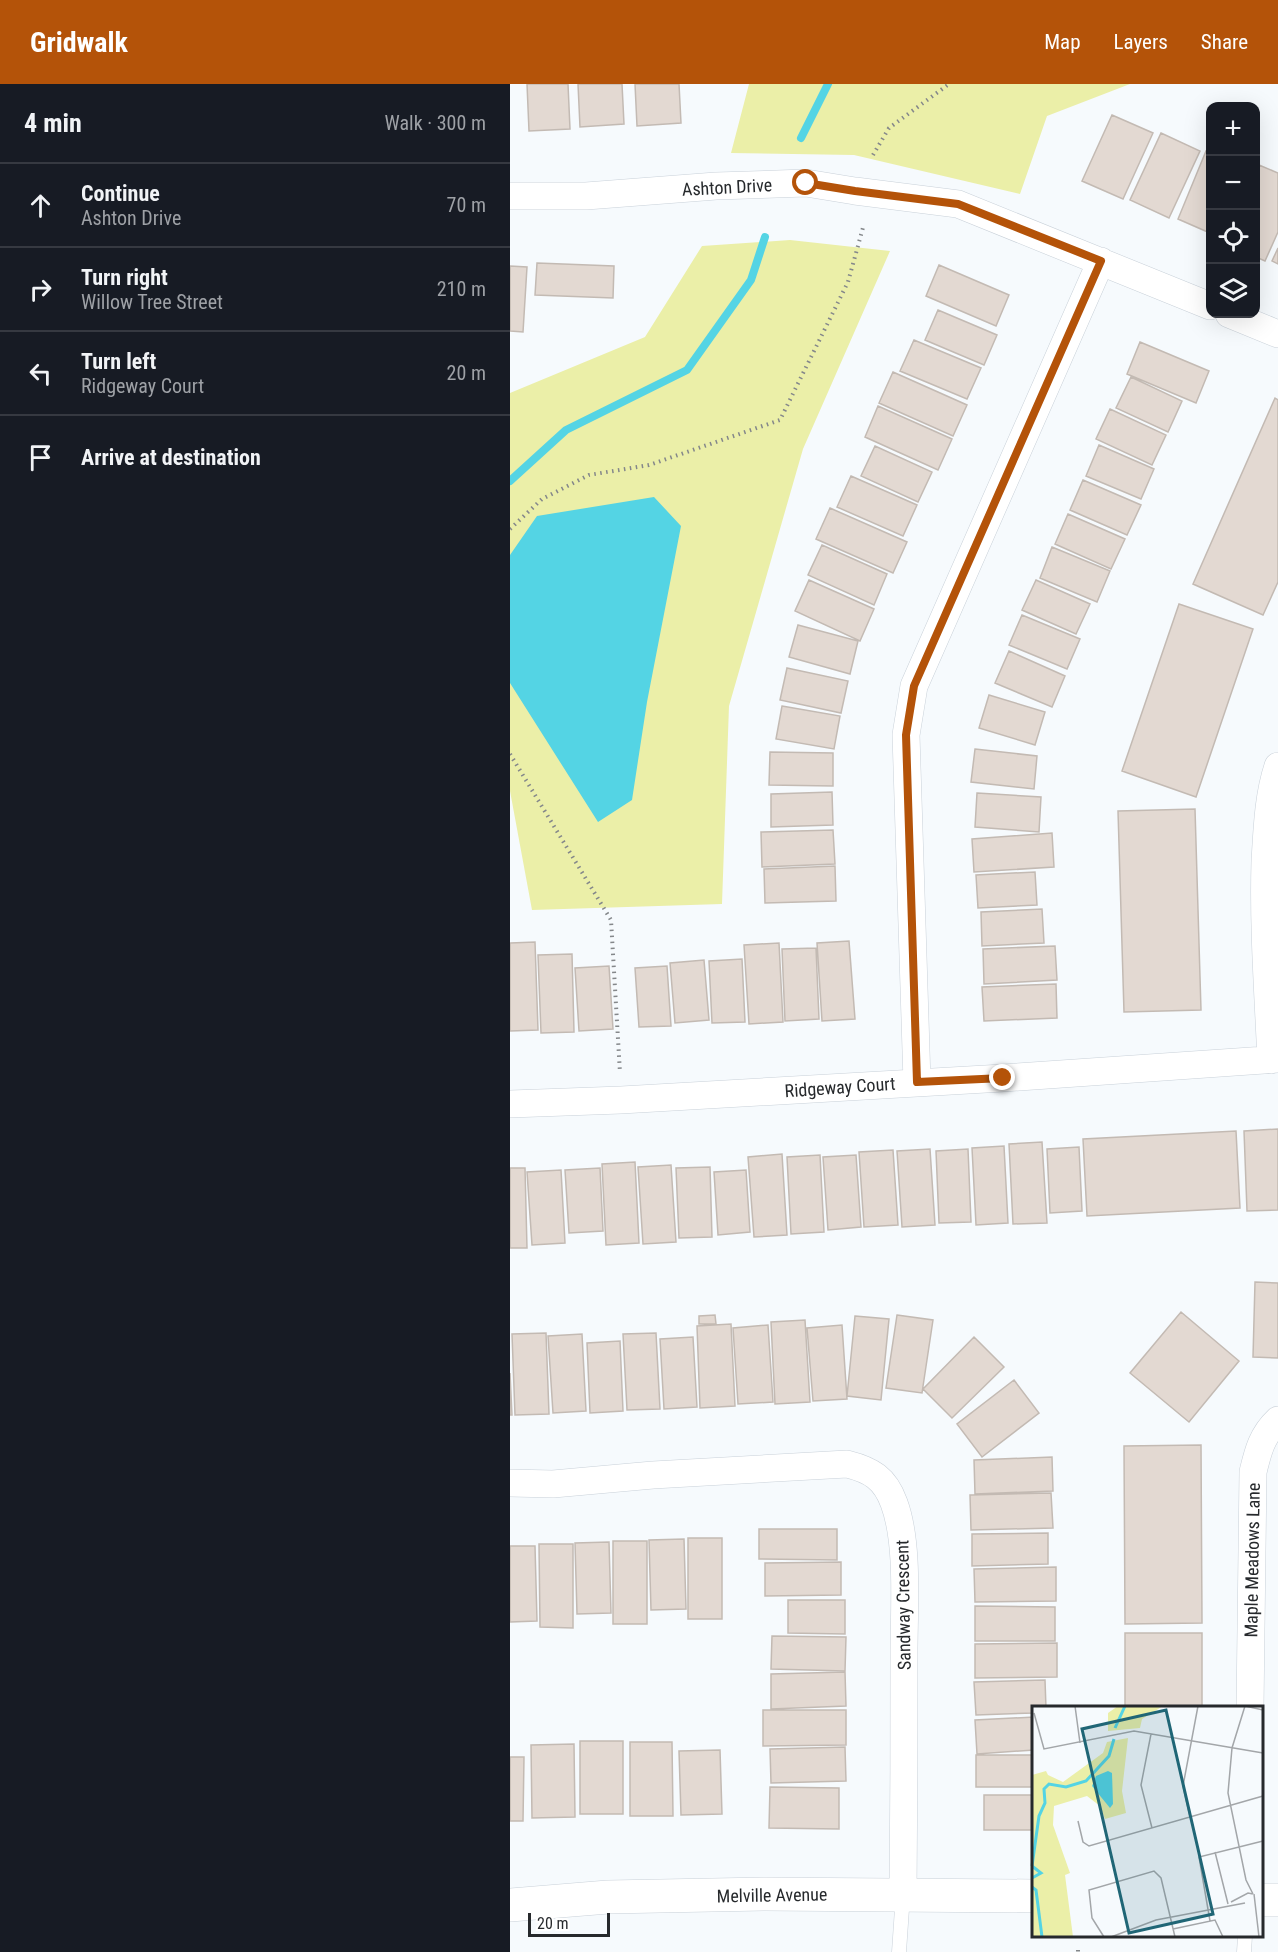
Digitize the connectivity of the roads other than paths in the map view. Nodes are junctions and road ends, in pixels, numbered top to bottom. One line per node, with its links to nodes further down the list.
1 (510, 196): 2 (street, Ashton Drive)
2 (1101, 261): 3 (street, Ashton Drive); 8 (street)
3 (1206, 304)
4 (1239, 318): 5 (street)
5 (1278, 334)
6 (1278, 766): 7 (street)
7 (1275, 1060): 8 (street, Ridgeway Court)
8 (917, 1082): 9 (street, Ridgeway Court)
9 (510, 1104)
10 (1278, 1420): 12 (street, Maple Meadows Lane)
11 (510, 1483): 13 (street, Sandway Crescent)
12 (1251, 1706)
13 (903, 1894): 14 (street, Melville Avenue); 15 (street, Melville Avenue); 17 (lane)
14 (1032, 1896)
15 (510, 1905)
16 (1245, 1937): 18 (lane)
17 (899, 1952)
18 (1244, 1952)

